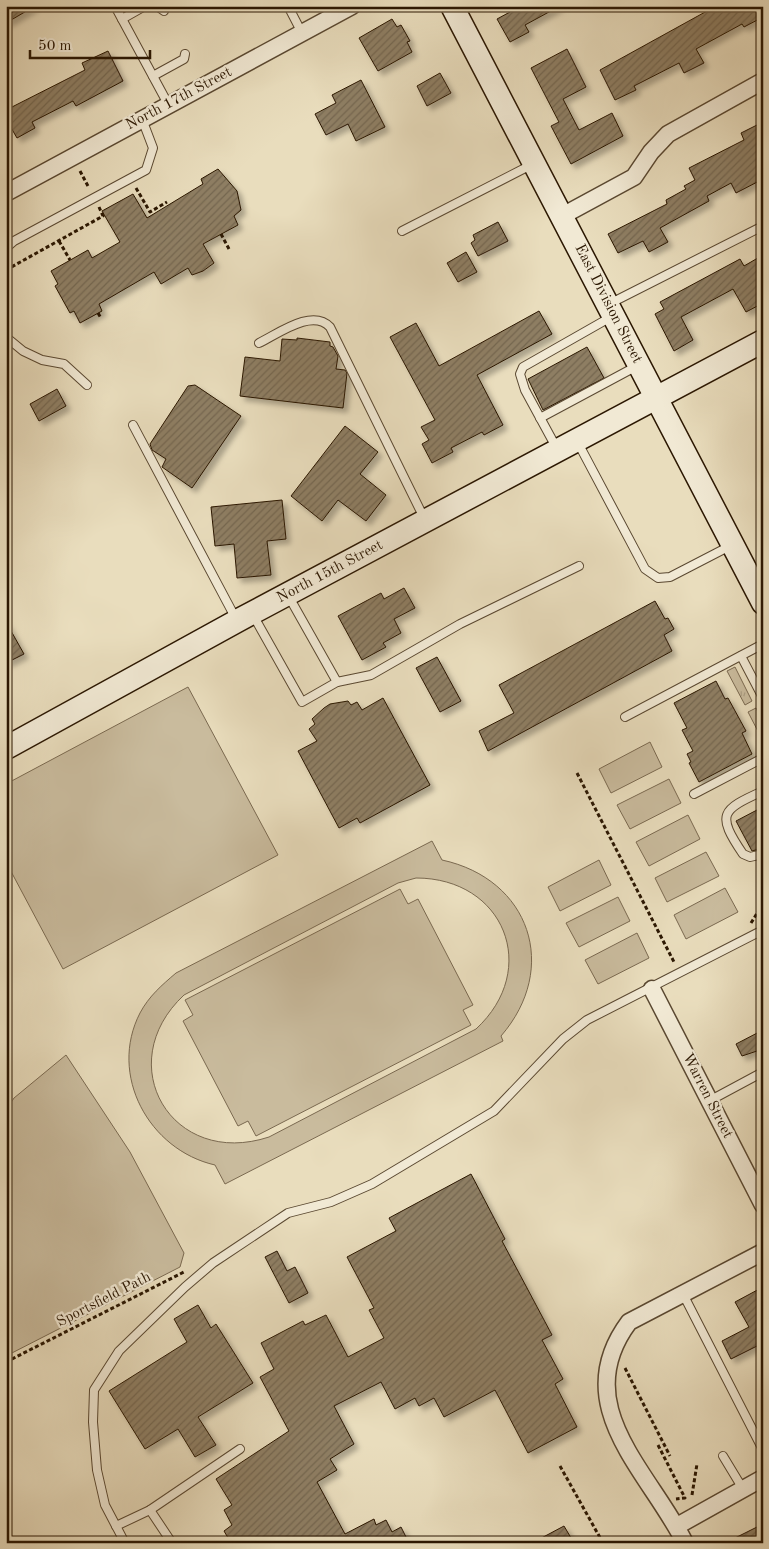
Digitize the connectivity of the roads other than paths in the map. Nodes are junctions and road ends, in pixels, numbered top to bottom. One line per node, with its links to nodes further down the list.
1 (115, 6): 6 (lane)
2 (145, 6): 6 (lane)
3 (288, 6): 7 (lane)
4 (352, 6): 7 (street, North 17th Street)
5 (452, 6): 13 (street, East Division Street)
6 (122, 19): 9 (lane)
7 (302, 33): 11 (street, North 17th Street)
8 (185, 54): 9 (lane)
9 (153, 76): 11 (lane)
10 (763, 81): 15 (street)
11 (168, 104): 12 (street, North 17th Street)
12 (142, 119): 14 (street, North 17th Street); 18 (lane)
13 (534, 163): 15 (street, East Division Street); 17 (lane)
14 (6, 193)
15 (562, 216): 19 (street, East Division Street)
16 (763, 226): 19 (lane)
17 (402, 231)
18 (6, 248)
19 (610, 311): 23 (street, East Division Street); 26 (lane)
20 (6, 337): 24 (lane)
21 (763, 341): 25 (street, North 15th Street)
22 (258, 343): 29 (lane)
23 (639, 365): 25 (street, East Division Street); 26 (lane)
24 (87, 385)
25 (656, 399): 28 (street, North 15th Street); 30 (street, East Division Street)
26 (540, 418): 28 (lane)
27 (133, 425): 35 (lane)
28 (568, 446): 29 (street, North 15th Street); 30 (lane)
29 (426, 522): 33 (street, North 15th Street)
30 (732, 545): 32 (street, East Division Street)
31 (579, 566): 38 (lane)
32 (756, 574): 34 (street, East Division Street)
33 (288, 594): 35 (street, North 15th Street); 38 (lane)
34 (763, 603)
35 (244, 617): 38 (lane); 41 (street, North 15th Street)
36 (763, 644): 37 (lane)
37 (741, 656): 39 (lane); 40 (lane)
38 (337, 682)
39 (763, 698)
40 (625, 717)
41 (6, 748)
42 (763, 758): 44 (lane)
43 (763, 791): 45 (lane)
44 (694, 794)
45 (763, 854)
46 (763, 930): 47 (lane)
47 (652, 988): 49 (street, Warren Street); 59 (lane)
48 (763, 1072): 49 (lane)
49 (710, 1101): 50 (street, Warren Street)
50 (763, 1204)
51 (763, 1252): 52 (street)
52 (682, 1294): 54 (lane); 60 (street)
53 (240, 1449): 58 (lane)
54 (763, 1450)
55 (724, 1456): 57 (lane)
56 (763, 1478): 57 (street)
57 (742, 1489): 60 (street)
58 (150, 1510): 59 (lane); 62 (lane)
59 (116, 1526): 61 (lane)
60 (677, 1526): 63 (street)
61 (125, 1543)
62 (172, 1543)
63 (685, 1543)

